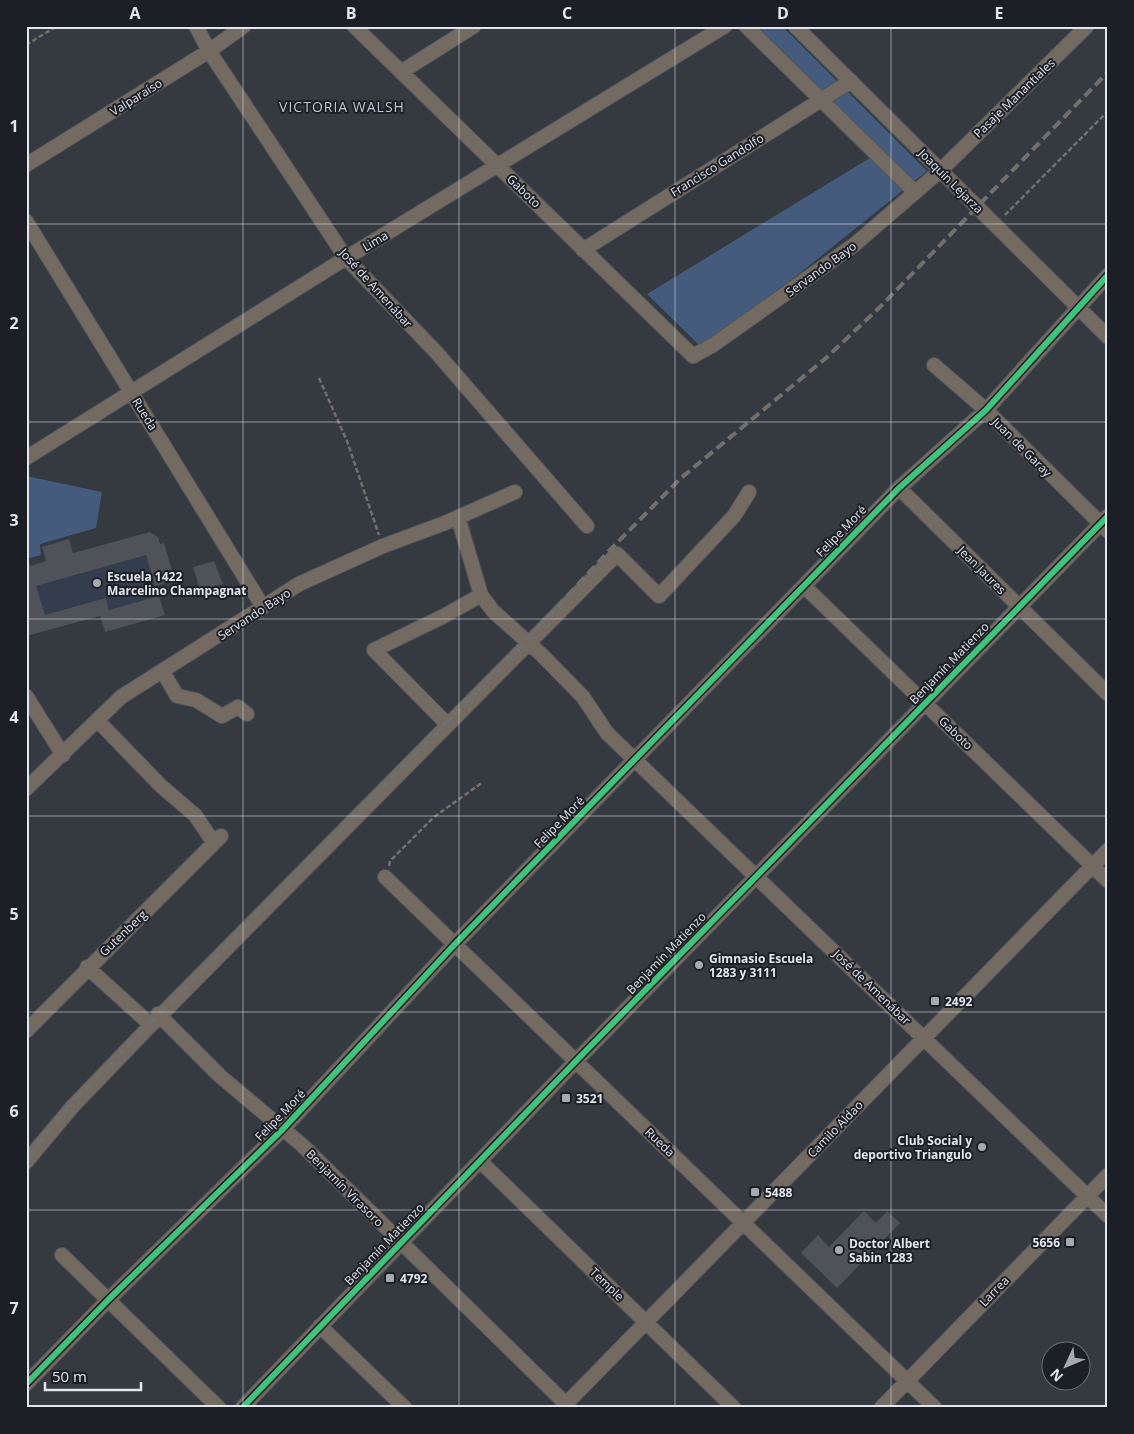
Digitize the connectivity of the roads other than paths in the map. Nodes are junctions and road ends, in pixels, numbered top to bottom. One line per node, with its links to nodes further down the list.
1 (196, 26): 9 (street, José de Amenábar)
2 (244, 26): 9 (street, Valparaíso)
3 (354, 26): 10 (street, Gaboto)
4 (474, 26): 10 (street)
5 (725, 26): 14 (street, Lima)
6 (746, 26): 12 (street)
7 (795, 26): 11 (street, Joaquín Lejarza)
8 (1086, 27): 15 (street, Pasaje Manantiales)
9 (209, 51): 13 (street, Valparaíso); 19 (street, José de Amenábar)
10 (401, 72): 14 (street, Gaboto)
11 (851, 81): 12 (street, Francisco Gandolfo); 15 (street, Joaquín Lejarza)
12 (821, 100): 16 (street); 18 (street, Francisco Gandolfo)
13 (26, 165)
14 (498, 166): 18 (street, Gaboto); 19 (street, Lima)
15 (940, 170): 16 (street, Servando Bayo); 21 (street, Joaquín Lejarza)
16 (915, 192): 23 (street, Servando Bayo)
17 (26, 221): 25 (street, Rueda)
18 (583, 250): 23 (street, Gaboto)
19 (346, 258): 25 (street, Lima); 33 (street, José de Amenábar)
20 (1108, 276): 21 (street, Felipe Moré)
21 (1078, 307): 22 (street, Joaquín Lejarza); 26 (street, Felipe Moré)
22 (1108, 337)
23 (693, 356)
24 (934, 365): 26 (street, Juan de Garay)
25 (132, 393): 27 (street, Lima); 36 (street, Rueda)
26 (986, 410): 28 (street, Felipe Moré); 32 (street, Juan de Garay)
27 (26, 458)
28 (899, 488): 34 (street, Felipe Moré); 37 (street, Jean Jaures)
29 (515, 492): 31 (street, Servando Bayo)
30 (749, 492): 38 (street)
31 (458, 517): 35 (street); 36 (street, Servando Bayo)
32 (1105, 524): 37 (street, Benjamín Matienzo)
33 (587, 526)
34 (804, 586): 42 (street, Gaboto); 47 (street, Felipe Moré)
35 (481, 595): 38 (street, José de Amenábar); 45 (street)
36 (263, 607): 39 (street, Servando Bayo)
37 (1019, 607): 40 (street, Jean Jaures); 42 (street, Benjamín Matienzo)
38 (528, 644): 45 (street); 47 (street, José de Amenábar)
39 (163, 672): 43 (street); 44 (street, Servando Bayo)
40 (1108, 694)
41 (26, 696): 46 (street)
42 (925, 704): 50 (street, Gaboto); 51 (street, Benjamín Matienzo)
43 (247, 714)
44 (97, 720): 46 (street, Servando Bayo); 55 (street, Gutenberg)
45 (448, 725): 56 (street)
46 (63, 755): 48 (street, Servando Bayo)
47 (636, 759): 51 (street, José de Amenábar); 54 (street, Felipe Moré)
48 (26, 789)
49 (1108, 850): 50 (street, Camilo Aldao)
50 (1092, 866): 53 (street, Gaboto); 58 (street, Camilo Aldao)
51 (756, 876): 58 (street, José de Amenábar); 59 (street, Benjamín Matienzo)
52 (385, 877): 54 (street, Rueda)
53 (1108, 880)
54 (455, 944): 59 (street, Rueda); 60 (street, Felipe Moré)
55 (88, 967): 56 (street, Benjamín Virasoro); 57 (street, Gutenberg)
56 (156, 1018): 60 (street, Benjamín Virasoro); 62 (street)
57 (26, 1031)
58 (924, 1038): 64 (street, José de Amenábar); 66 (street, Camilo Aldao)
59 (576, 1061): 61 (street, Benjamín Matienzo); 66 (street, Rueda)
60 (283, 1129): 67 (street, Benjamín Virasoro); 69 (street, Felipe Moré)
61 (480, 1161): 67 (street, Benjamín Matienzo); 70 (street, Temple)
62 (26, 1162)
63 (1108, 1175): 64 (street, Larrea)
64 (1087, 1196): 65 (street, José de Amenábar); 72 (street, Larrea)
65 (1108, 1216)
66 (743, 1222): 70 (street, Camilo Aldao); 72 (street, Rueda)
67 (400, 1243): 71 (street, Benjamín Matienzo); 74 (street, Benjamín Virasoro)
68 (62, 1255): 69 (street)
69 (108, 1300): 73 (street, Felipe Moré); 75 (street)
70 (646, 1322): 74 (street, Camilo Aldao); 78 (street, Temple)
71 (320, 1326): 76 (street, Benjamín Matienzo); 77 (street)
72 (907, 1381): 79 (street, Larrea); 80 (street, Rueda)
73 (26, 1384)
74 (566, 1406)
75 (219, 1408)
76 (242, 1408)
77 (405, 1408)
78 (734, 1408)
79 (881, 1408)
80 (935, 1408)

